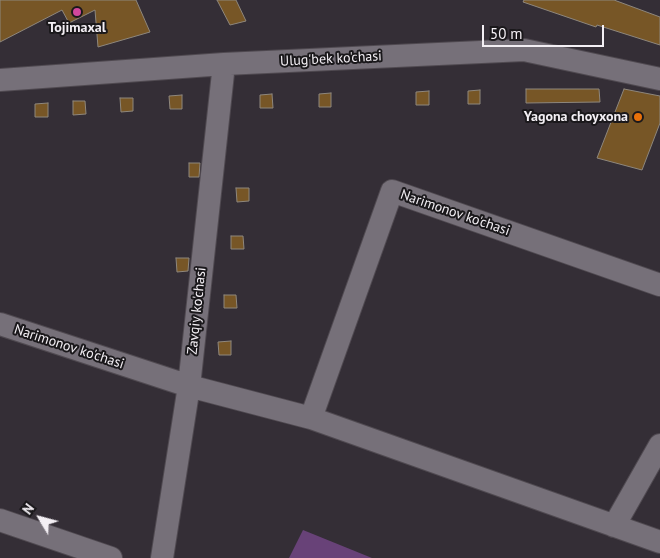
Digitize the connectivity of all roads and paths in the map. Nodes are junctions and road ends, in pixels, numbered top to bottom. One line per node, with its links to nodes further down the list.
1 (224, 64): 2 (street, Ulug'bek ko'chasi); 3 (street, Ulug'bek ko'chasi); 6 (street, Zavqiy ko'chasi)
2 (660, 79)
3 (0, 80)
4 (660, 285): 7 (street, Narimonov ko'chasi)
5 (0, 324): 6 (street, Narimonov ko'chasi)
6 (189, 386): 7 (street, Narimonov ko'chasi); 13 (street, Zavqiy ko'chasi)
7 (311, 418): 10 (street, Narimonov ko'chasi)
8 (660, 445): 10 (street)
9 (0, 520): 12 (street)
10 (614, 526): 11 (street, Narimonov ko'chasi)
11 (660, 542)
12 (111, 558)
13 (162, 558)

